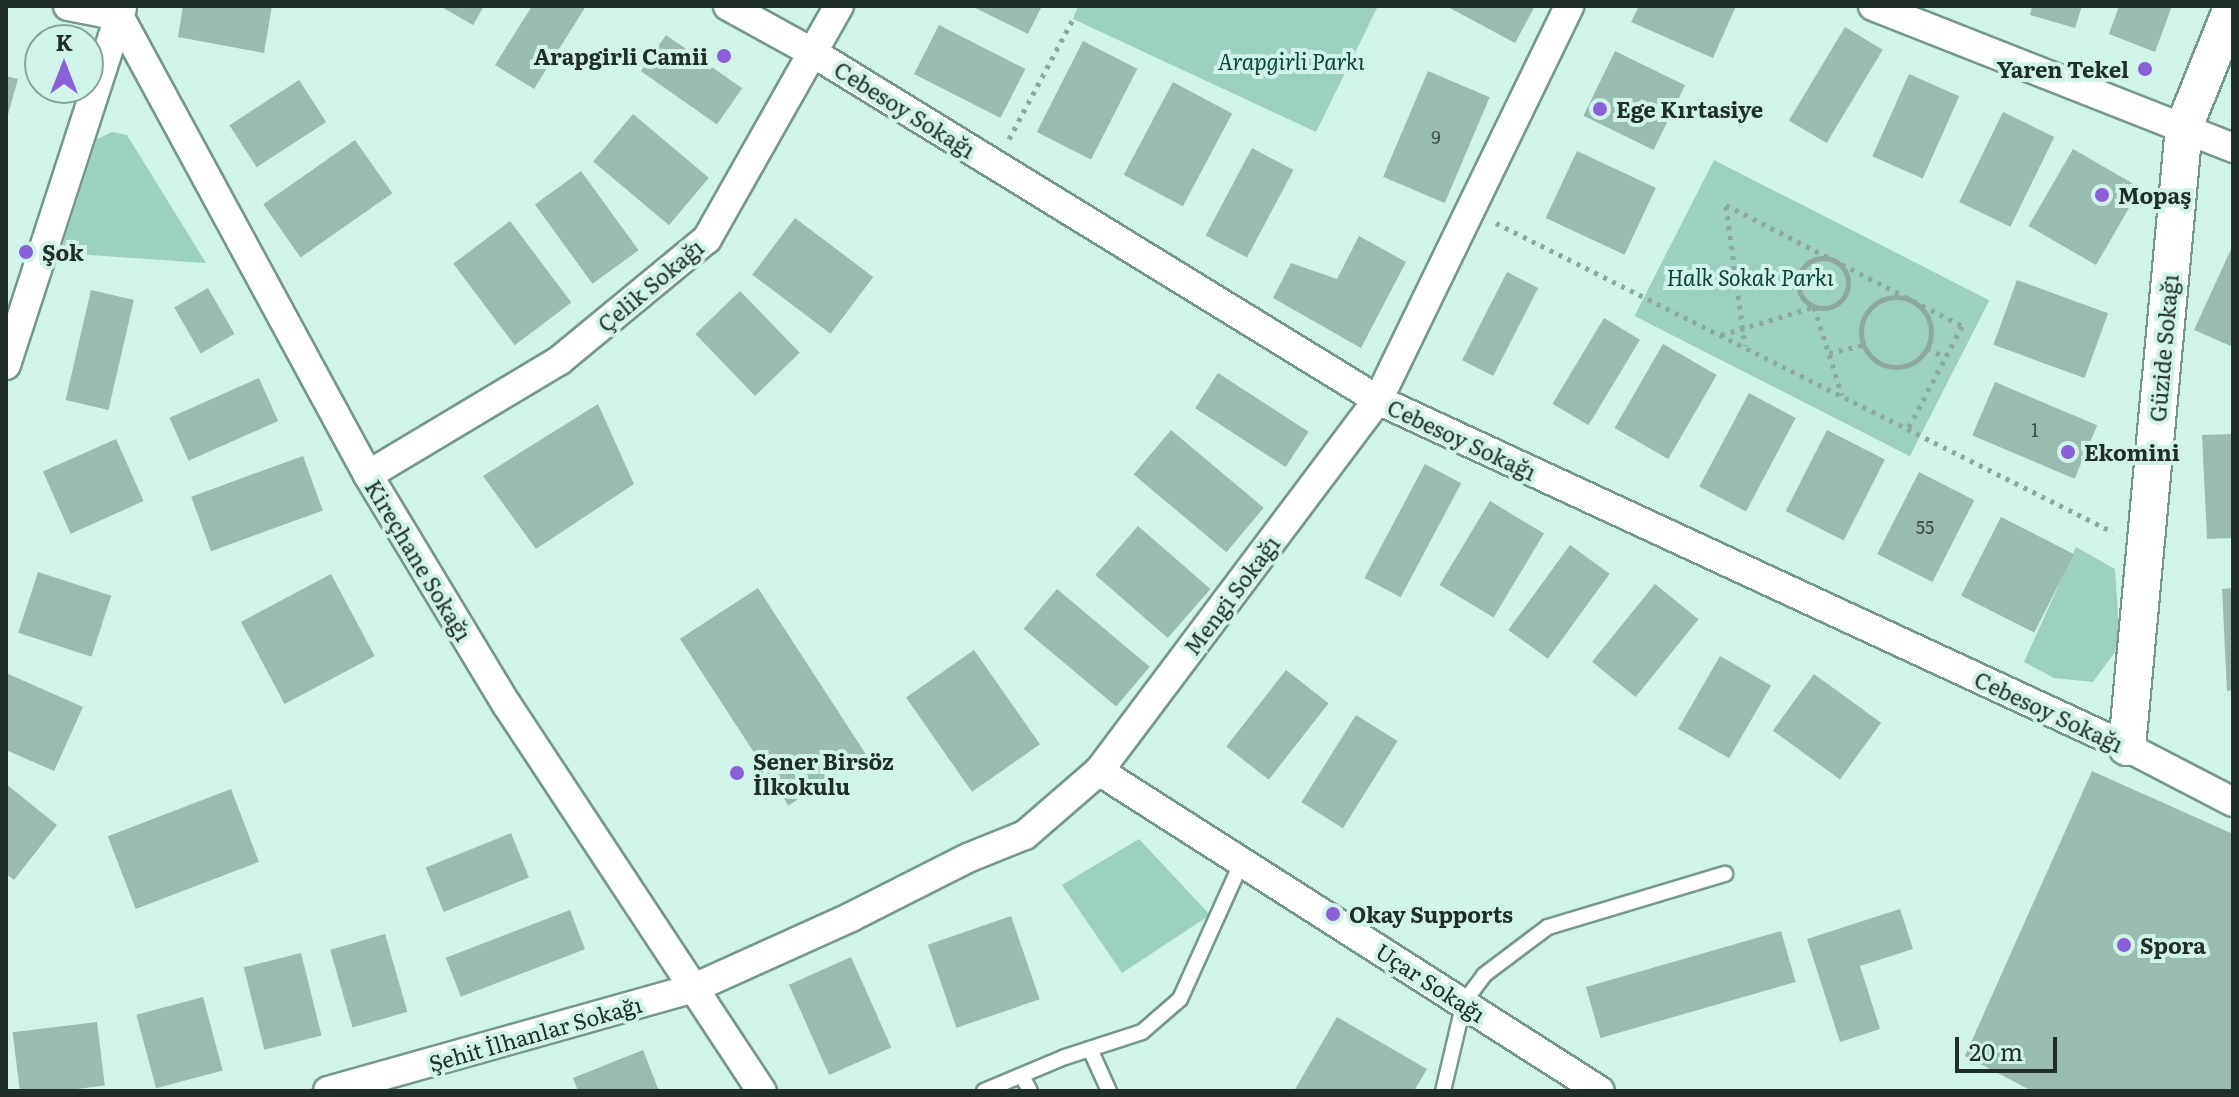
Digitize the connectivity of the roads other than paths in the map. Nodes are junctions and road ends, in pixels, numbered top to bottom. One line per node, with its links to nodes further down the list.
1 (68, 6): 7 (street)
2 (728, 6): 8 (street, Cebesoy Sokağı)
3 (839, 6): 8 (street, Çelik Sokağı)
4 (1569, 6): 12 (street, Mengi Sokağı)
5 (1873, 6): 9 (street)
6 (2233, 6): 9 (street, Güzide Sokağı)
7 (121, 11): 11 (street); 13 (street, Kireçhane Sokağı)
8 (815, 54): 12 (street, Cebesoy Sokağı); 13 (street, Çelik Sokağı)
9 (2184, 127): 10 (street); 14 (street, Güzide Sokağı)
10 (2233, 148)
11 (6, 365)
12 (1378, 400): 14 (street, Cebesoy Sokağı); 15 (street, Mengi Sokağı)
13 (368, 475): 19 (street, Kireçhane Sokağı)
14 (2127, 747): 16 (street, Cebesoy Sokağı)
15 (1099, 771): 17 (street, Uçar Sokağı); 19 (street, Mengi Sokağı)
16 (2233, 802)
17 (1242, 862): 20 (street, Uçar Sokağı); 21 (lane)
18 (1725, 874): 20 (lane)
19 (694, 988): 23 (street, Şehit İlhanlar Sokağı); 24 (street, Kireçhane Sokağı)
20 (1464, 1002): 28 (lane); 29 (street, Uçar Sokağı)
21 (1090, 1049): 22 (lane); 27 (lane)
22 (1022, 1076): 25 (lane); 26 (lane)
23 (328, 1091)
24 (762, 1091)
25 (984, 1091)
26 (1030, 1091)
27 (1109, 1091)
28 (1443, 1091)
29 (1600, 1091)

